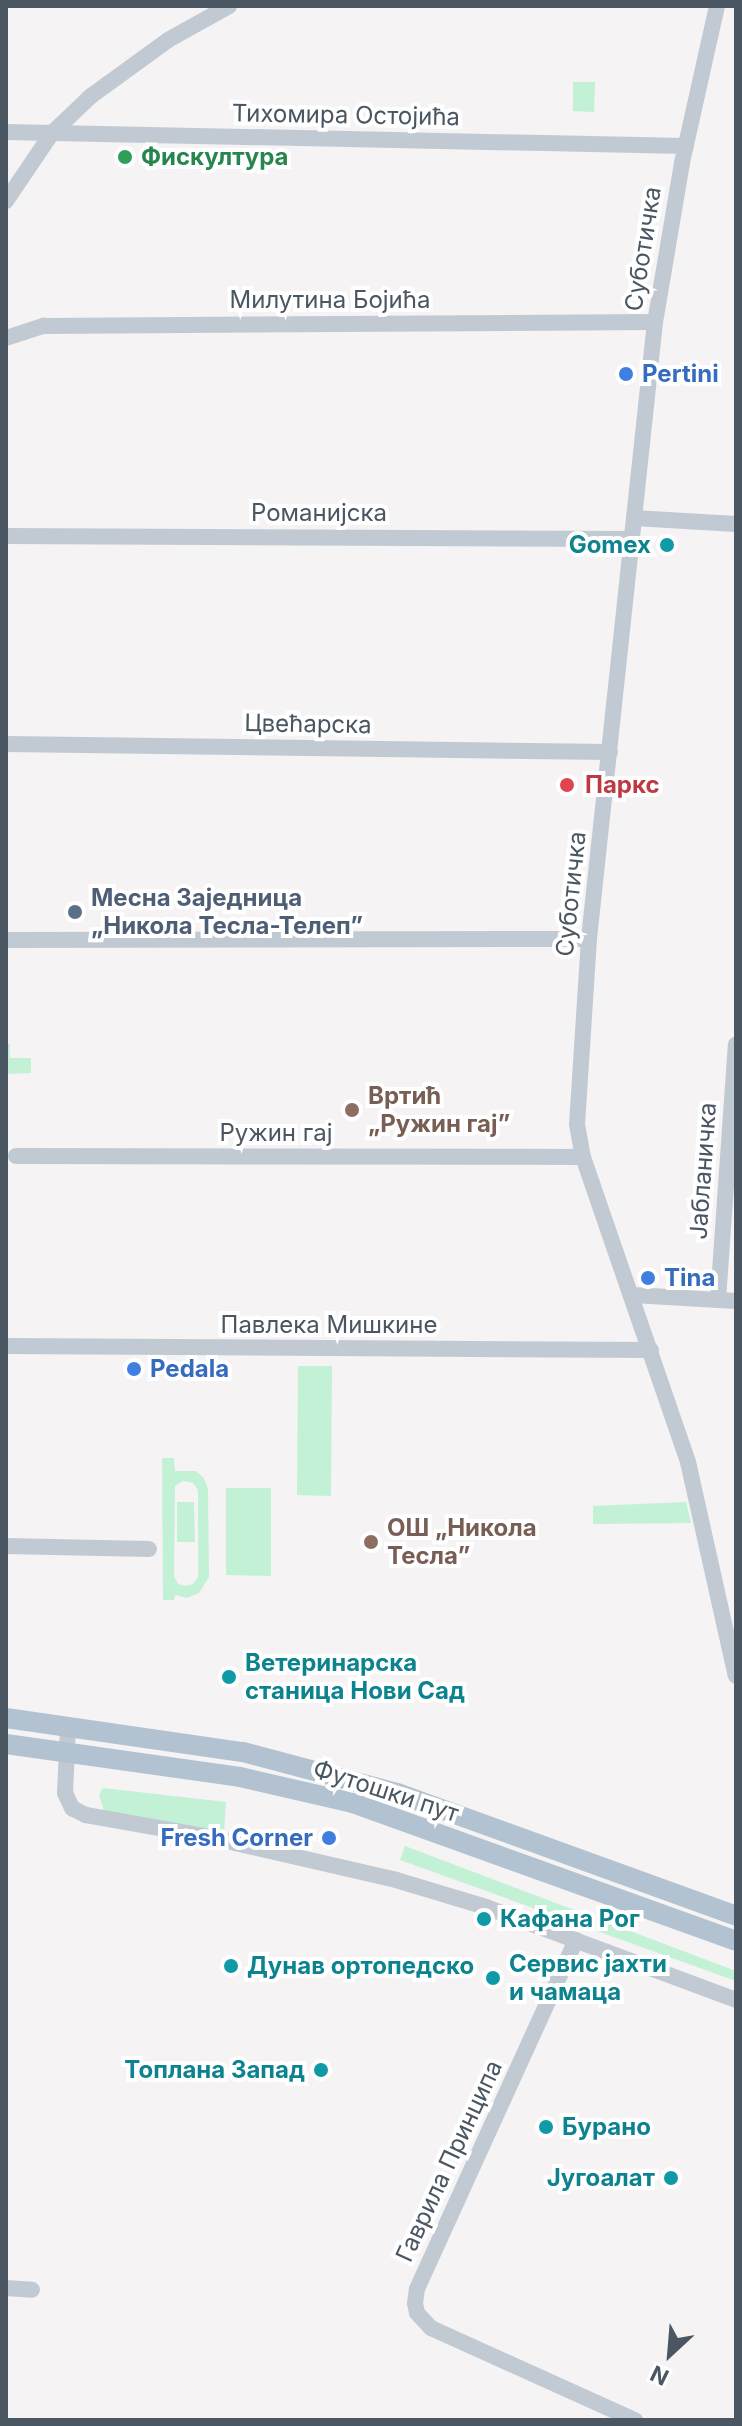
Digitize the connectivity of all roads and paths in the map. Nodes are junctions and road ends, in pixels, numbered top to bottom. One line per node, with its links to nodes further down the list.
1 (229, 6): 4 (street)
2 (717, 6): 5 (street, Суботичка)
3 (6, 132): 4 (street, Тихомира Остојића)
4 (52, 133): 5 (street, Тихомира Остојића); 6 (street)
5 (686, 146): 7 (street, Суботичка)
6 (6, 201)
7 (655, 322): 8 (street, Милутина Бојића); 9 (street, Суботичка)
8 (6, 338)
9 (634, 518): 10 (street); 12 (street, Суботичка)
10 (736, 524)
11 (6, 536): 12 (street, Романијска)
12 (631, 539): 14 (street, Суботичка)
13 (6, 744): 14 (street, Цвећарска)
14 (610, 752): 15 (street, Суботичка)
15 (589, 939): 16 (street); 19 (street, Суботичка)
16 (6, 940)
17 (736, 1045): 21 (street, Јабланичка)
18 (16, 1156): 19 (street, Ружин гај)
19 (583, 1157): 20 (street, Суботичка)
20 (633, 1295): 21 (street); 24 (street, Суботичка)
21 (718, 1300): 22 (street)
22 (736, 1301)
23 (6, 1346): 24 (street, Павлека Мишкине)
24 (651, 1350): 27 (street, Суботичка)
25 (6, 1546): 26 (street)
26 (149, 1549)
27 (736, 1676)
28 (8, 1717): 29 (main road, Футошки пут)
29 (68, 1727): 31 (street); 32 (main road, Футошки пут)
30 (6, 1744): 31 (main road, Футошки пут)
31 (68, 1753): 33 (street); 34 (main road, Футошки пут)
32 (736, 1916)
33 (576, 1940): 35 (street); 38 (street, Гаврила Принципа)
34 (736, 1941)
35 (736, 2000)
36 (6, 2288): 37 (street)
37 (32, 2290)
38 (635, 2420)

